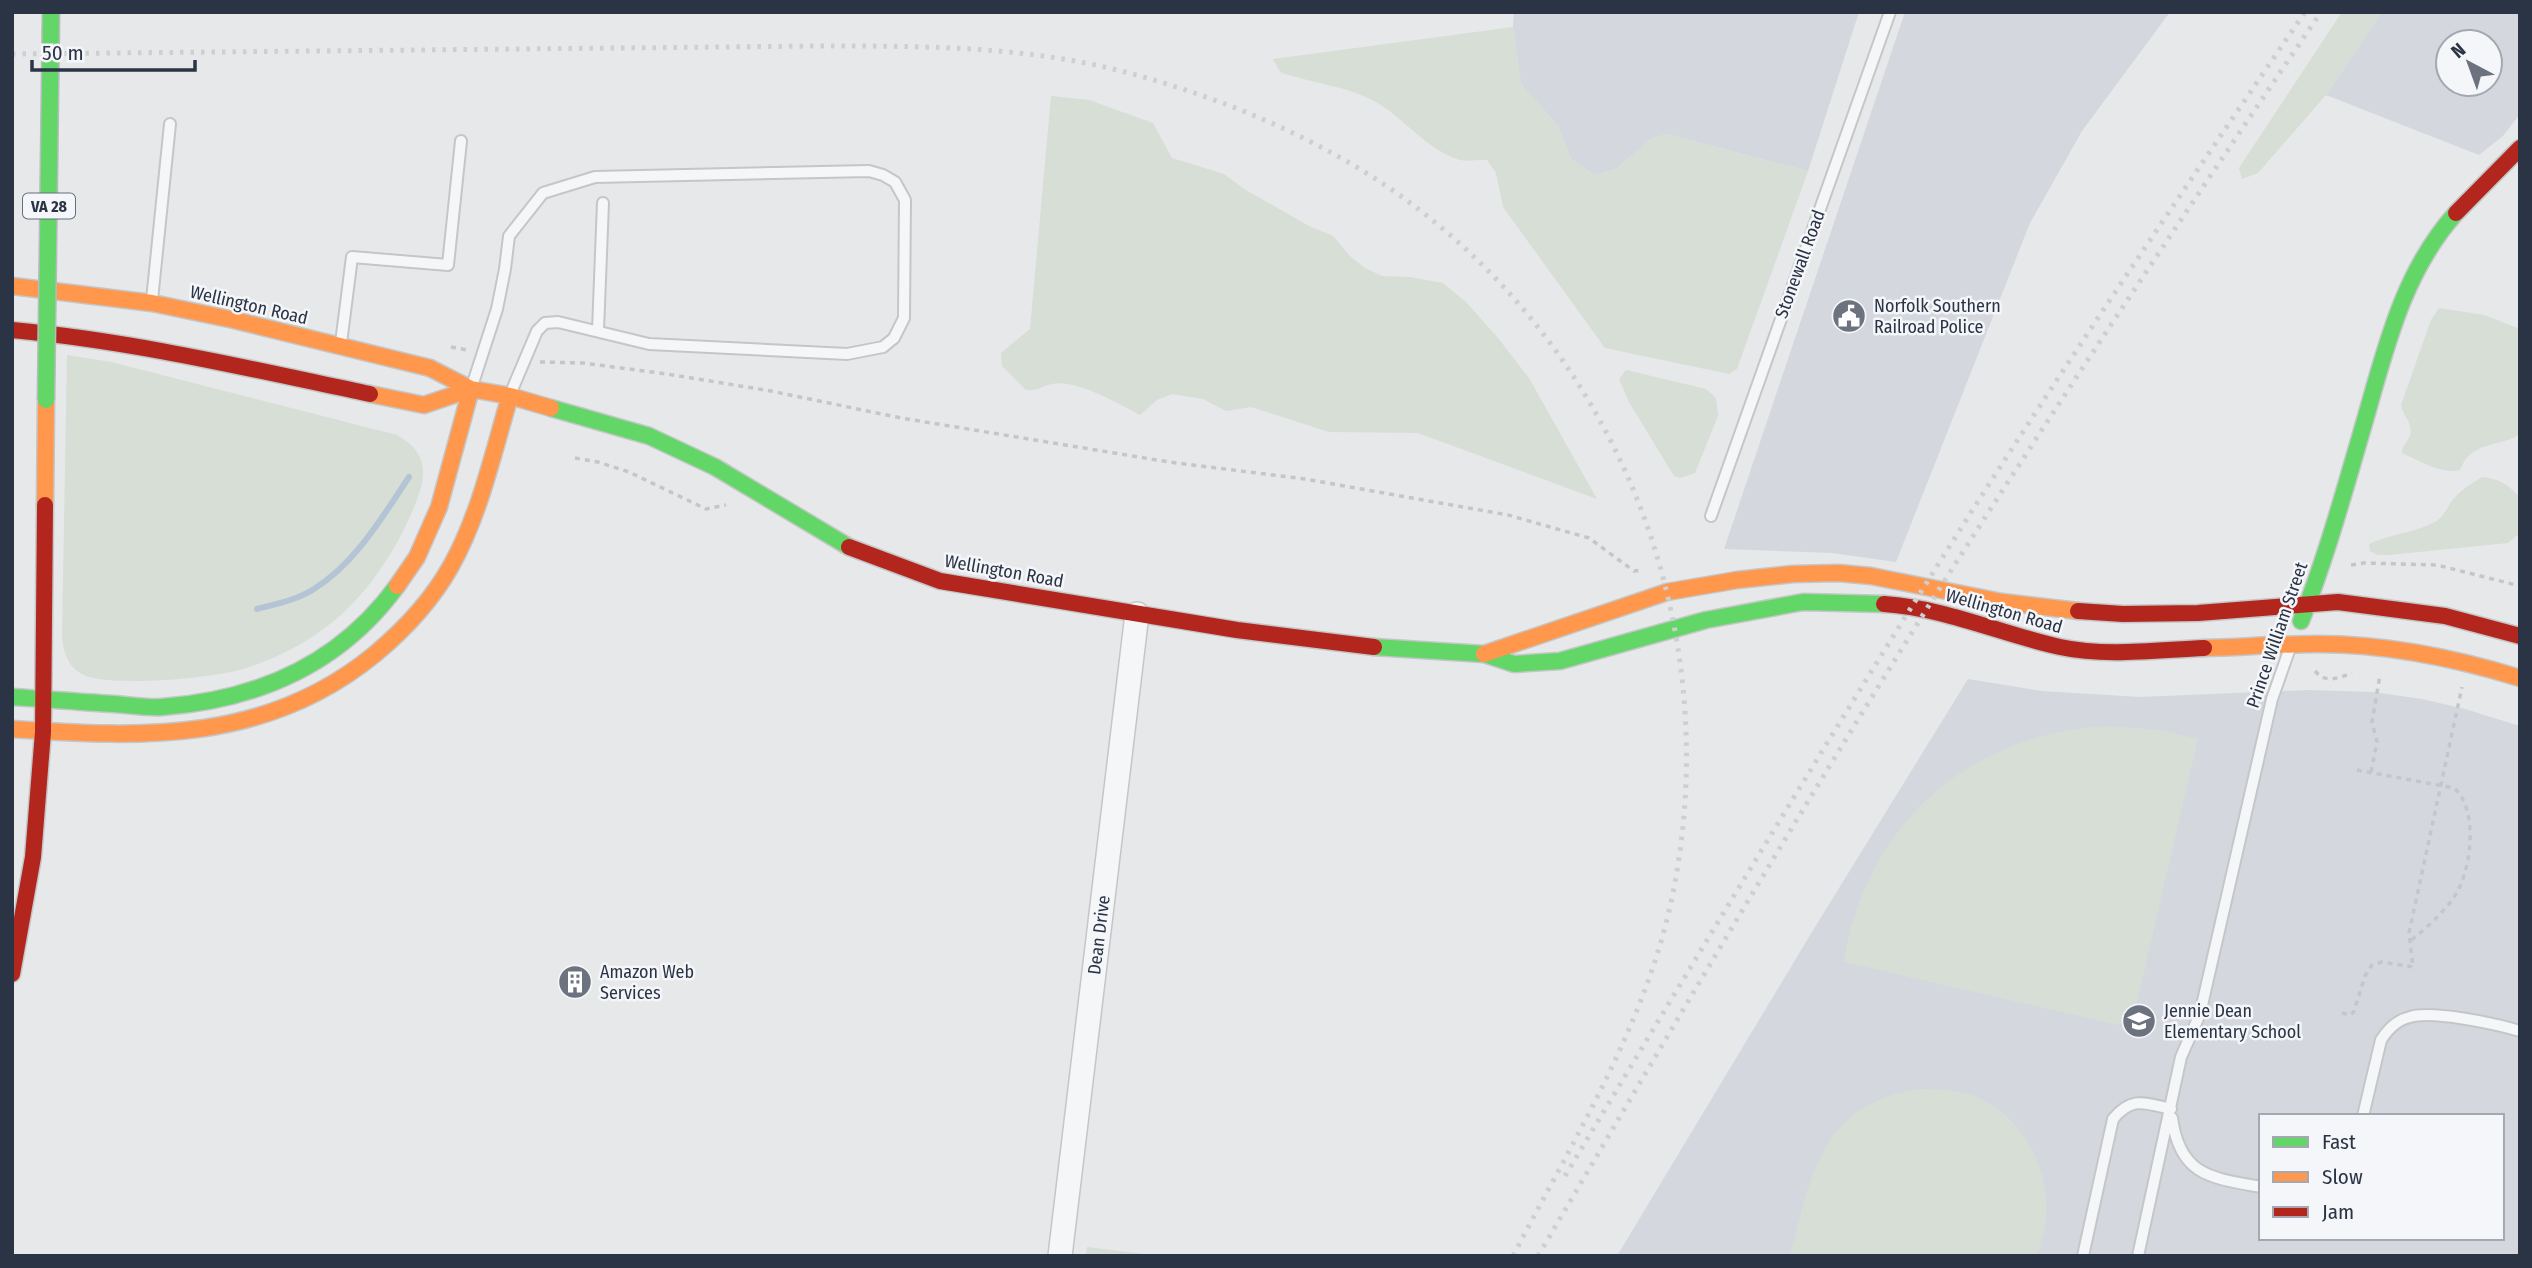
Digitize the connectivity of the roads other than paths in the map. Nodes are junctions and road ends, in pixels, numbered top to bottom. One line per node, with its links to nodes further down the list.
1 (51, 12): 22 (main road, VA 28, bridge)
2 (1890, 12): 14 (lane, Stonewall Road)
3 (170, 124): 8 (lane)
4 (461, 141): 11 (lane)
5 (2520, 148): 15 (main road, Prince William Street)
6 (603, 203): 10 (lane)
7 (12, 286): 8 (main road, Wellington Road)
8 (152, 303): 11 (main road, Wellington Road)
9 (12, 330): 12 (main road, Wellington Road)
10 (598, 330): 12 (lane); 13 (lane)
11 (341, 346): 12 (main road, Wellington Road)
12 (471, 389): 13 (main road, Wellington Road); 22 (main road)
13 (510, 396): 16 (main road, Wellington Road); 24 (main road)
14 (1711, 516)
15 (2309, 603): 17 (main road, Wellington Road); 18 (main road, Prince William Street); 19 (main road, Wellington Road)
16 (1137, 614): 19 (main road, Wellington Road); 30 (street, Dean Drive)
17 (2520, 636)
18 (2291, 646): 19 (main road, Wellington Road); 20 (main road, Wellington Road); 27 (lane, Prince William Street)
19 (1484, 654)
20 (2520, 678)
21 (12, 697): 22 (main road)
22 (43, 699): 24 (main road, VA 28)
23 (12, 729): 24 (main road)
24 (43, 732): 25 (main road, VA 28)
25 (12, 974)
26 (2520, 1031): 28 (lane)
27 (2171, 1108): 29 (lane); 31 (lane); 32 (lane, Prince William Street)
28 (2363, 1114)
29 (2259, 1187)
30 (1060, 1256)
31 (2083, 1256)
32 (2138, 1256)

